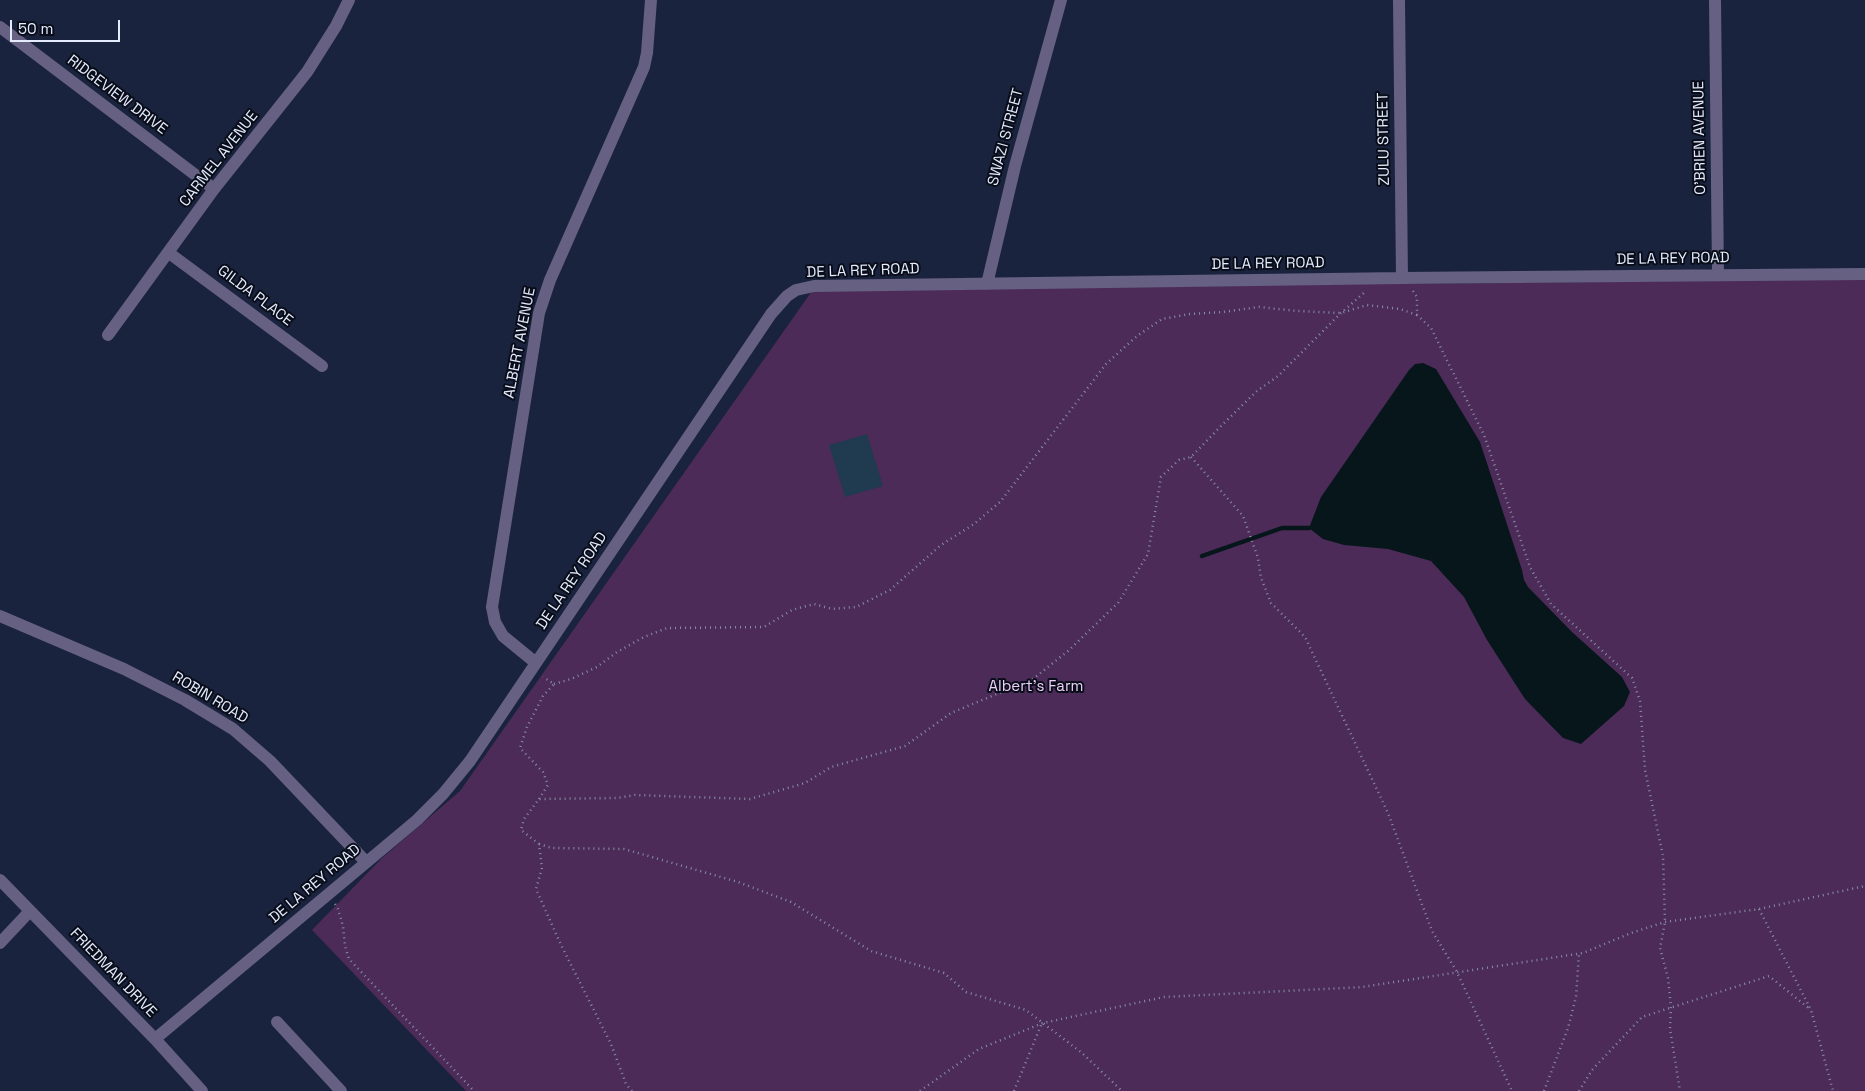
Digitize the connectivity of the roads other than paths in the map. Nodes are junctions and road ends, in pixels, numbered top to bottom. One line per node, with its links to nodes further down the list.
1 (349, 0): 7 (street, CARMEL AVENUE)
2 (651, 0): 16 (street, ALBERT AVENUE)
3 (1061, 0): 12 (street, SWAZI STREET)
4 (1399, 0): 11 (street, ZULU STREET)
5 (1714, 0): 10 (street, O'BRIEN AVENUE)
6 (0, 27): 7 (street, RIDGEVIEW DRIVE)
7 (214, 189): 8 (street, CARMEL AVENUE)
8 (169, 253): 13 (street, CARMEL AVENUE); 14 (street, GILDA PLACE)
9 (1865, 274): 10 (street, DE LA REY ROAD)
10 (1718, 275): 11 (street, DE LA REY ROAD)
11 (1402, 278): 12 (street, DE LA REY ROAD)
12 (987, 284): 16 (street, DE LA REY ROAD)
13 (108, 335)
14 (322, 366)
15 (0, 616): 17 (street, ROBIN ROAD)
16 (536, 663): 17 (street, DE LA REY ROAD)
17 (366, 862): 22 (street, DE LA REY ROAD)
18 (0, 880): 19 (street, FRIEDMAN DRIVE)
19 (30, 911): 20 (street); 22 (street, FRIEDMAN DRIVE)
20 (0, 943)
21 (277, 1022): 24 (street)
22 (155, 1039): 23 (street, FRIEDMAN DRIVE)
23 (202, 1091)
24 (341, 1091)

